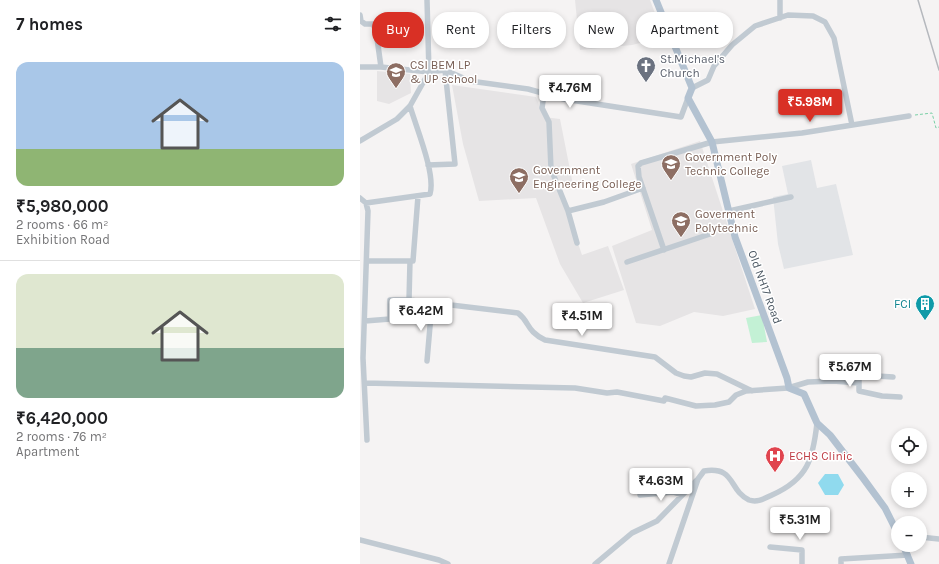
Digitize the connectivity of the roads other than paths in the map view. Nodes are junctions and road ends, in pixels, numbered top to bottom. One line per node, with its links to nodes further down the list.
1 (427, 0): 9 (street)
2 (656, 0): 10 (main road)
3 (780, 0): 5 (street)
4 (360, 15): 6 (street)
5 (780, 18): 10 (street); 15 (street)
6 (380, 67): 7 (street); 9 (street)
7 (360, 68)
8 (445, 70): 9 (street); 11 (street); 18 (street)
9 (429, 72): 13 (street)
10 (692, 88): 12 (main road)
11 (544, 94): 12 (street); 24 (street)
12 (688, 98): 17 (main road, Old NH17 Road)
13 (410, 106): 16 (street); 18 (street)
14 (909, 116): 15 (street)
15 (852, 125): 17 (street)
16 (360, 141)
17 (712, 142): 19 (street); 25 (main road, Old NH17 Road)
18 (428, 165): 20 (street)
19 (643, 188): 24 (street); 28 (street)
20 (418, 196): 23 (street); 30 (street)
21 (360, 198): 23 (street)
22 (791, 198): 25 (street)
23 (366, 203): 29 (street)
24 (568, 211): 27 (street)
25 (729, 211): 39 (main road, Old NH17 Road)
26 (710, 234): 28 (street)
27 (576, 243)
28 (664, 250): 31 (street)
29 (367, 261): 30 (street); 34 (street)
30 (410, 261): 32 (street)
31 (627, 262)
32 (409, 300): 33 (street); 34 (street)
33 (432, 303): 35 (street); 40 (street)
34 (363, 324): 37 (street)
35 (427, 361)
36 (893, 376): 38 (street)
37 (364, 383): 40 (street); 43 (street)
38 (859, 383): 39 (street); 41 (street)
39 (789, 388): 40 (street); 42 (main road)
40 (752, 391)
41 (900, 397)
42 (817, 423): 44 (street); 47 (main road)
43 (367, 440)
44 (698, 479): 45 (street); 56 (street)
45 (682, 495): 46 (street); 55 (street)
46 (640, 496)
47 (891, 520)
48 (927, 538): 49 (street)
49 (939, 539)
50 (360, 540): 54 (street)
51 (770, 547): 57 (street)
52 (906, 552): 53 (main road)
53 (908, 556): 58 (street); 59 (main road)
54 (448, 564)
55 (595, 564)
56 (669, 564)
57 (802, 564)
58 (840, 564)
59 (911, 564)

